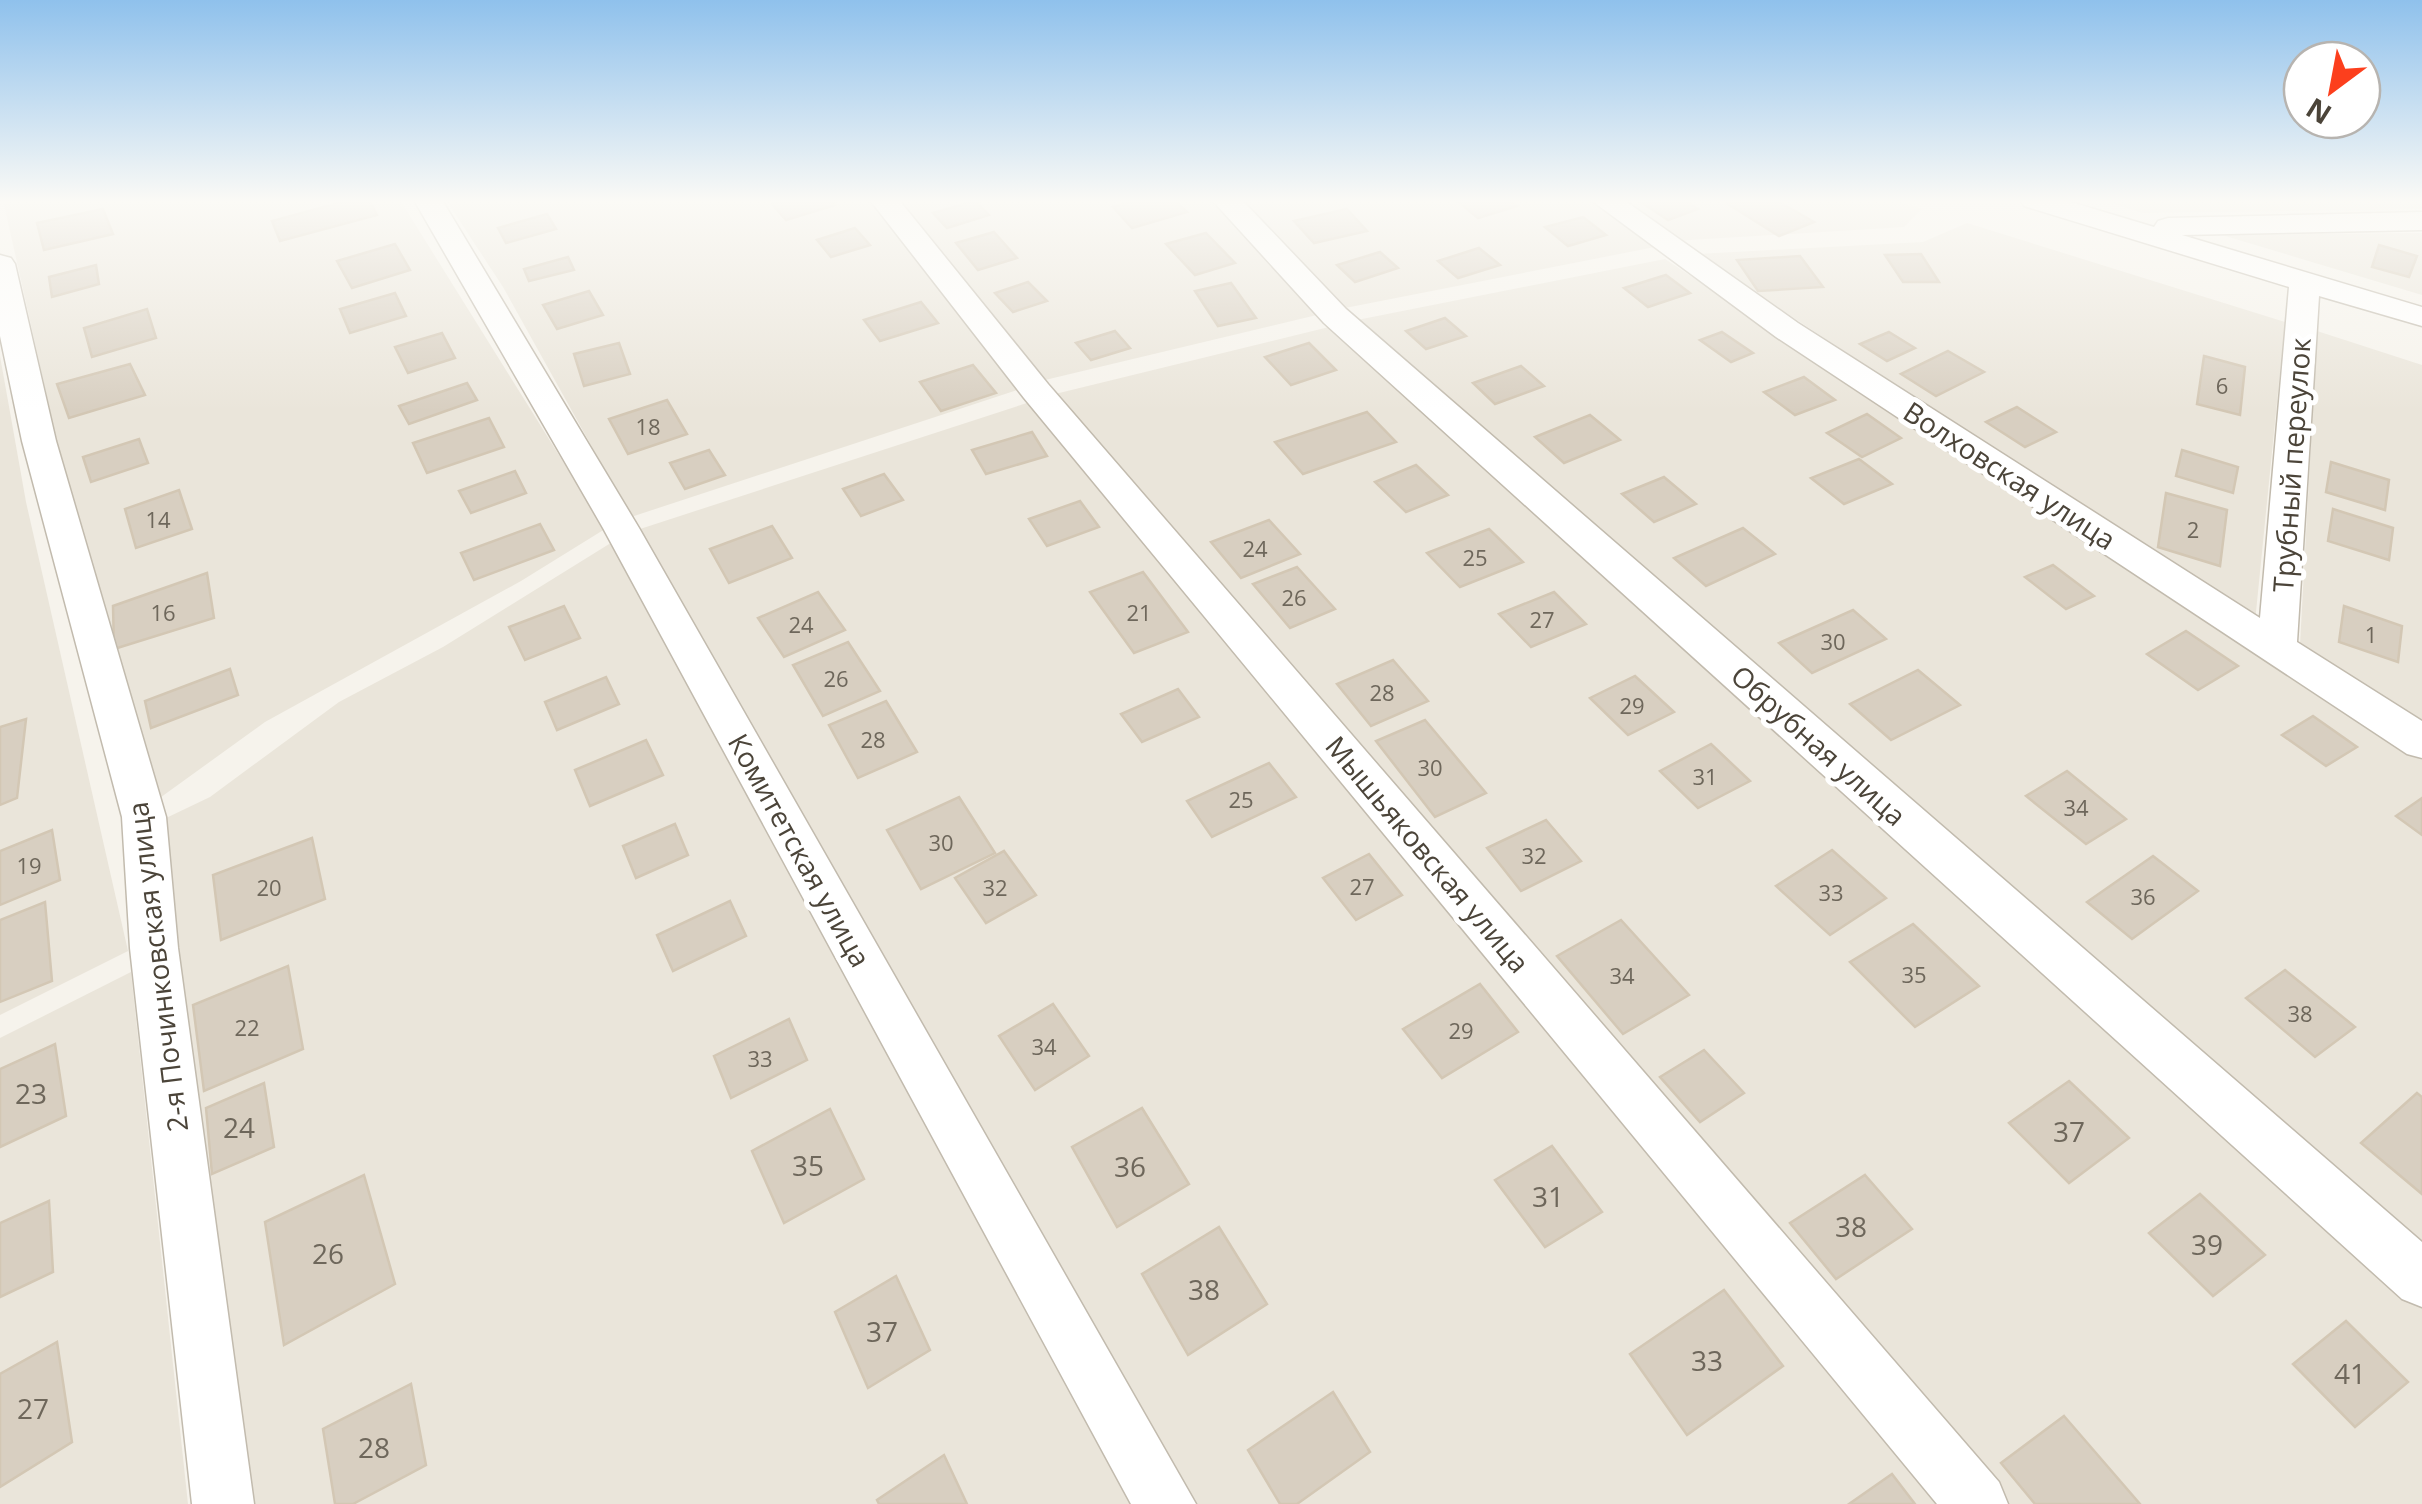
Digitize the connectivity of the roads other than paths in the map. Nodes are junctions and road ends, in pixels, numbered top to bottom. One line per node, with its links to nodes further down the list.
1 (1, 270): 12 (street, 2-я Починковская улица)
2 (469, 270): 13 (street, Комитетская улица)
3 (940, 270): 14 (street, Мышьяковская улица)
4 (1292, 270): 11 (street, Обрубная улица)
5 (1703, 270): 9 (street, Волховская улица)
6 (2272, 270): 7 (street)
7 (2305, 280): 8 (street); 9 (street, Трубный переулок)
8 (2422, 317)
9 (2277, 650): 10 (street, Волховская улица)
10 (2422, 742)
11 (2422, 1279)
12 (223, 1504)
13 (1165, 1504)
14 (1978, 1504)

